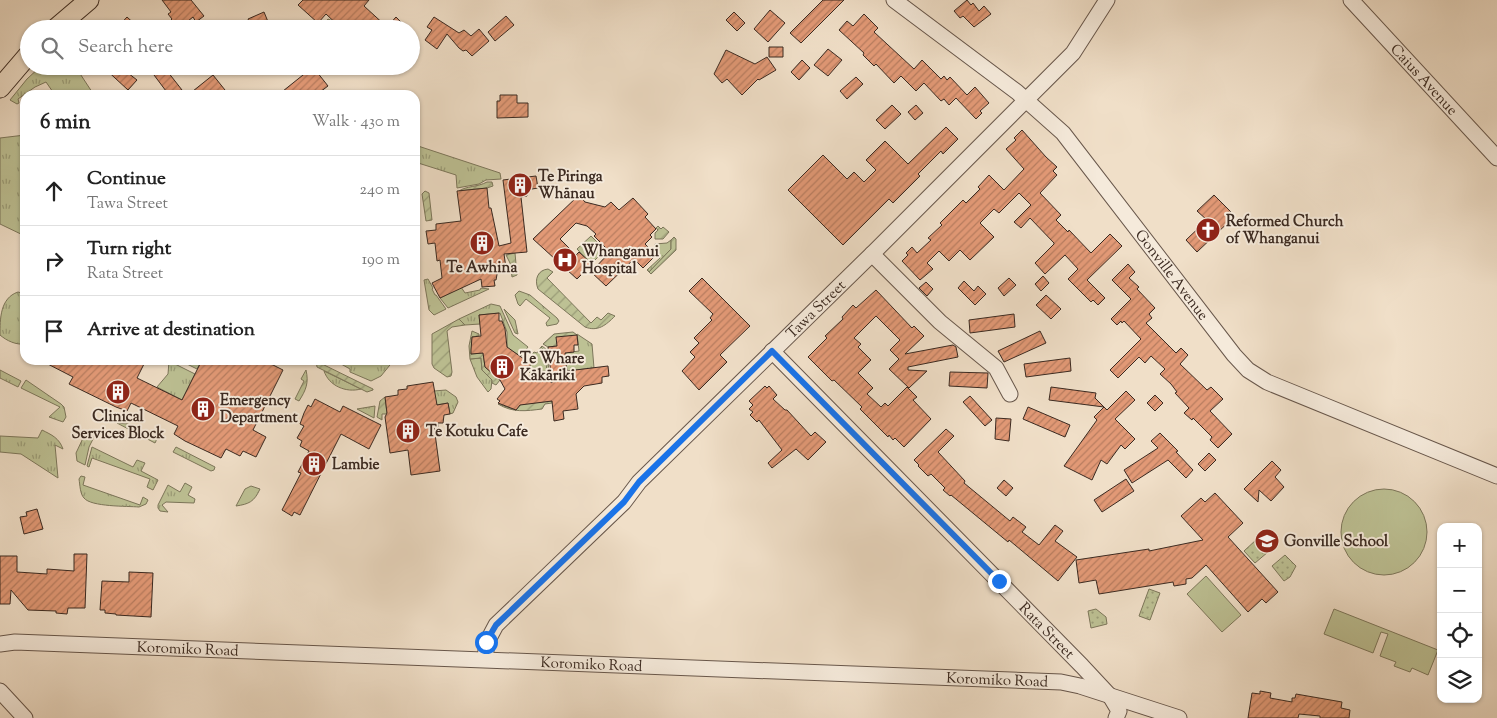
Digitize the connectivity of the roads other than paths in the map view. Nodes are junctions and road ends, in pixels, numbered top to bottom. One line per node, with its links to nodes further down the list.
1 (89, 0): 5 (main road)
2 (894, 0): 8 (street, Gonville Avenue)
3 (1107, 0): 8 (street, Tawa Street)
4 (1351, 0): 9 (street, Caius Avenue)
5 (66, 20)
6 (20, 65): 7 (main road)
7 (0, 88)
8 (1027, 100): 10 (street, Tawa Street); 13 (street, Gonville Avenue)
9 (1497, 158)
10 (872, 254): 11 (street, Tawa Street); 12 (street)
11 (772, 351): 15 (street, Tawa Street); 17 (street, Rata Street)
12 (1010, 394)
13 (1497, 476)
14 (0, 644): 15 (street, Koromiko Road)
15 (485, 659): 17 (street, Koromiko Road)
16 (0, 691): 18 (street)
17 (1110, 696): 19 (street); 20 (street, Koromiko Road)
18 (25, 718)
19 (1116, 718)
20 (1179, 718)

